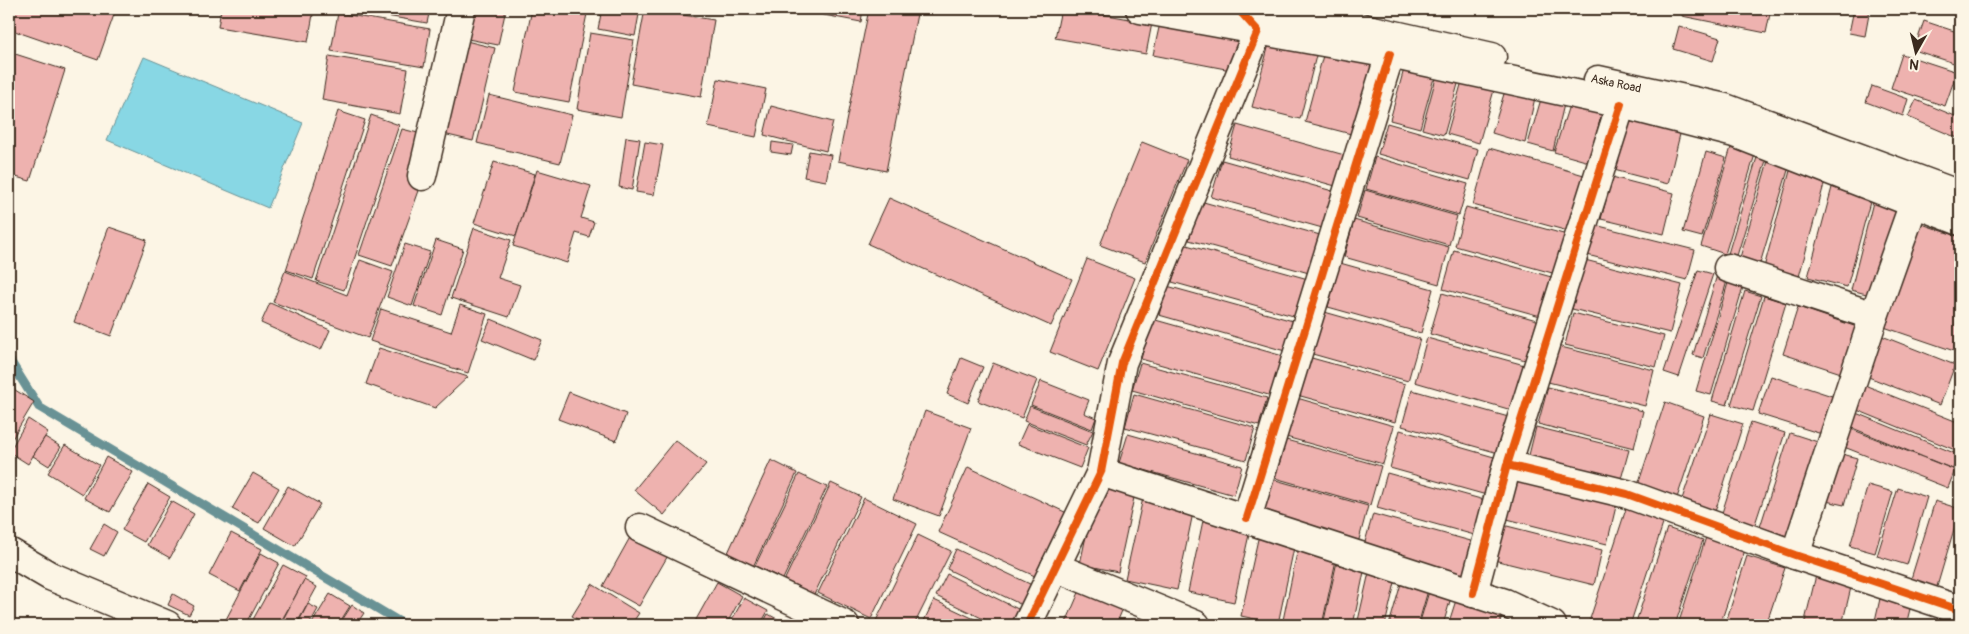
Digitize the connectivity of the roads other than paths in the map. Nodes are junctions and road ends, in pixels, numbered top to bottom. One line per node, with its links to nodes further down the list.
1 (461, 9): 8 (main road)
2 (1140, 9): 5 (main road)
3 (1238, 9): 5 (main road)
4 (1357, 17): 5 (main road, Aska Road); 9 (main road, Aska Road)
5 (1260, 20): 6 (main road); 15 (main road)
6 (1390, 54): 7 (main road); 16 (main road)
7 (1621, 104): 10 (main road); 14 (main road)
8 (422, 176)
9 (1960, 195)
10 (1914, 204): 11 (main road); 13 (main road)
11 (1960, 221)
12 (1728, 268): 13 (main road)
13 (1874, 316): 19 (main road)
14 (1507, 465): 19 (main road); 21 (main road)
15 (1101, 472): 16 (main road); 20 (main road)
16 (1247, 518): 21 (main road)
17 (640, 528): 24 (main road)
18 (9, 552): 23 (main road)
19 (1795, 555): 22 (main road)
20 (1055, 567): 25 (main road); 26 (main road)
21 (1473, 593): 27 (main road)
22 (1960, 610)
23 (166, 625)
24 (845, 625)
25 (1027, 625)
26 (1196, 625)
27 (1552, 625)

